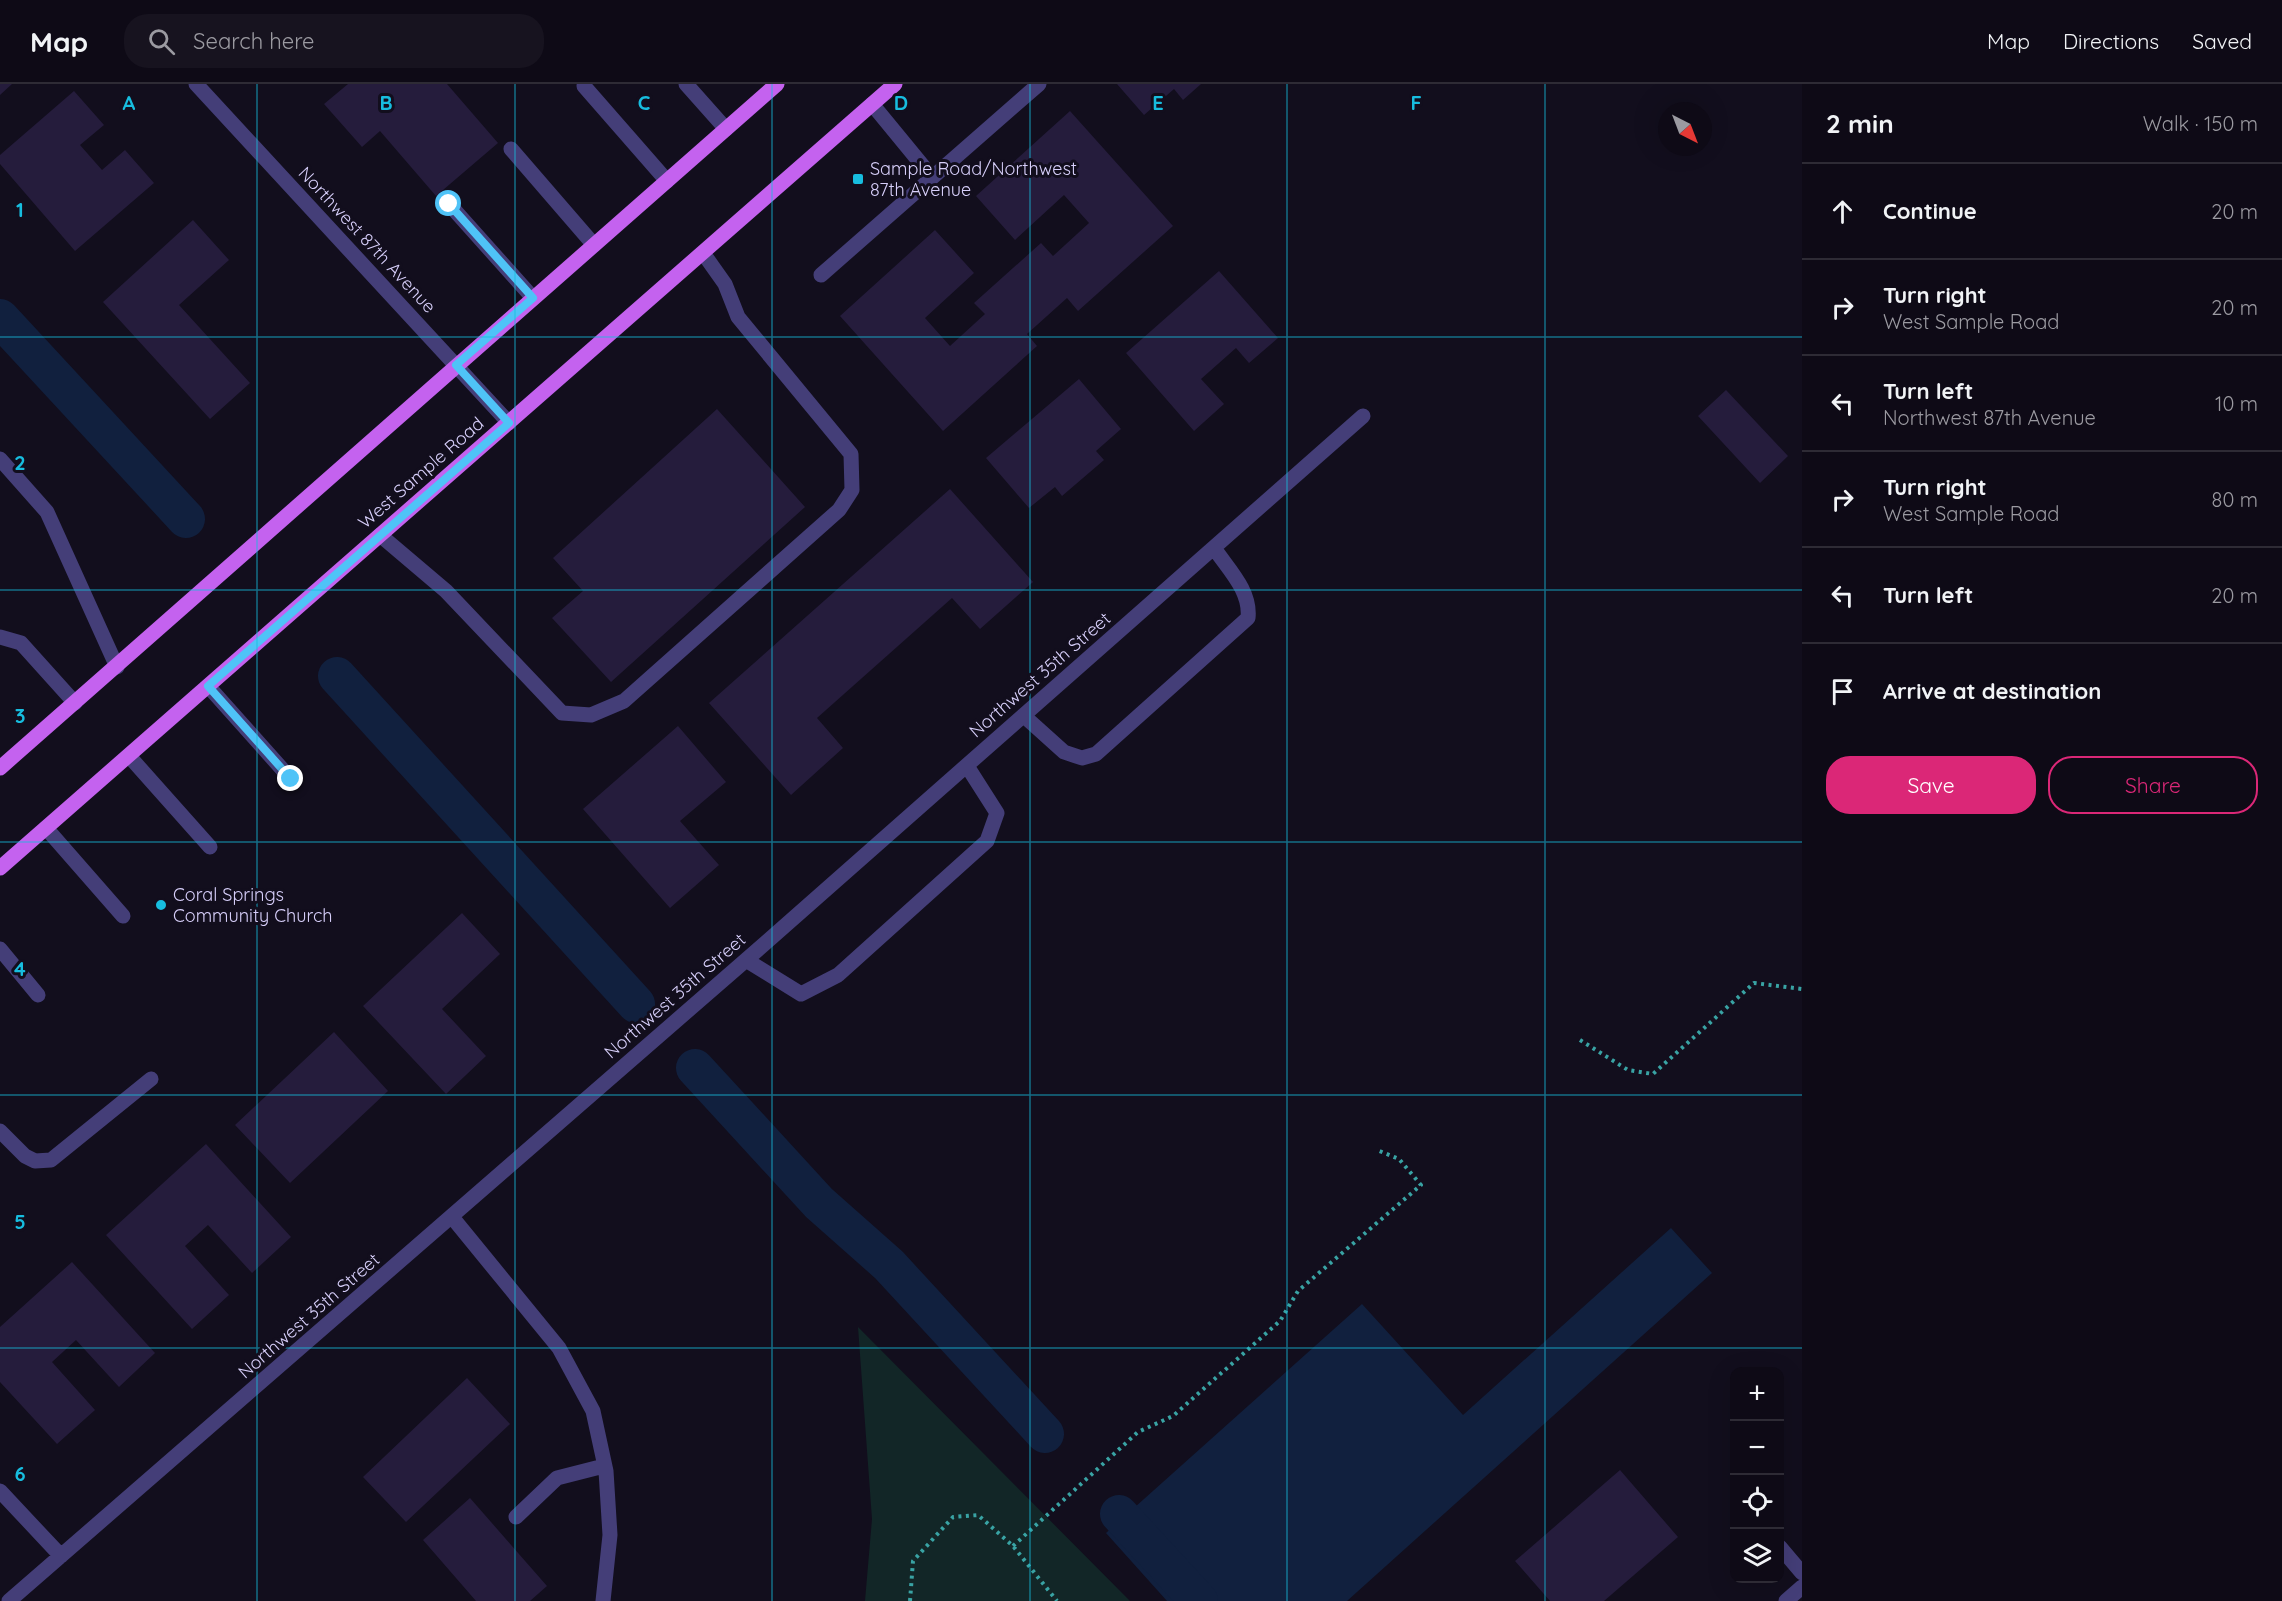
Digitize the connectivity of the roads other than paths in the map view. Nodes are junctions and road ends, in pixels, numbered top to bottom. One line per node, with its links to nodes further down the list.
1 (196, 84): 17 (street, Northwest 87th Avenue)
2 (686, 84): 8 (street)
3 (777, 84): 8 (main road)
4 (895, 84): 7 (main road, West Sample Road)
5 (1039, 84): 10 (street)
6 (584, 86): 11 (street)
7 (872, 104): 10 (street); 14 (main road, West Sample Road)
8 (726, 129): 11 (main road)
9 (511, 149): 13 (street)
10 (932, 177): 15 (street)
11 (667, 181): 13 (main road)
12 (449, 204): 16 (street)
13 (594, 245): 16 (main road)
14 (703, 253): 19 (main road, West Sample Road); 21 (street)
15 (821, 274)
16 (533, 298): 17 (main road)
17 (456, 365): 19 (street, Northwest 87th Avenue); 24 (main road)
18 (1363, 416): 22 (street, Northwest 35th Street)
19 (509, 423): 21 (main road, West Sample Road)
20 (3, 468): 24 (street)
21 (380, 535): 25 (main road, West Sample Road)
22 (1214, 548): 27 (street, Northwest 35th Street); 27 (street)
23 (0, 637): 26 (street)
24 (117, 667): 26 (main road)
25 (208, 686): 28 (main road, West Sample Road); 31 (street)
26 (75, 703): 30 (main road)
27 (1024, 716): 29 (street, Northwest 35th Street)
28 (129, 756): 32 (main road, West Sample Road); 33 (street)
29 (967, 766): 37 (street, Northwest 35th Street); 37 (street)
30 (0, 768)
31 (291, 779)
32 (46, 828): 34 (main road, West Sample Road); 35 (street)
33 (210, 847)
34 (0, 868)
35 (123, 916)
36 (0, 949): 38 (street)
37 (746, 960): 41 (street, Northwest 35th Street)
38 (38, 995)
39 (151, 1079): 40 (street)
40 (0, 1131)
41 (452, 1217): 42 (street); 46 (street, Northwest 35th Street)
42 (604, 1466): 44 (street); 50 (street)
43 (0, 1491): 46 (street)
44 (516, 1517)
45 (1784, 1553): 47 (street)
46 (61, 1556): 49 (street, Northwest 35th Street)
47 (1802, 1573)
48 (1802, 1587): 51 (street)
49 (9, 1601)
50 (603, 1601)
51 (1786, 1601)

